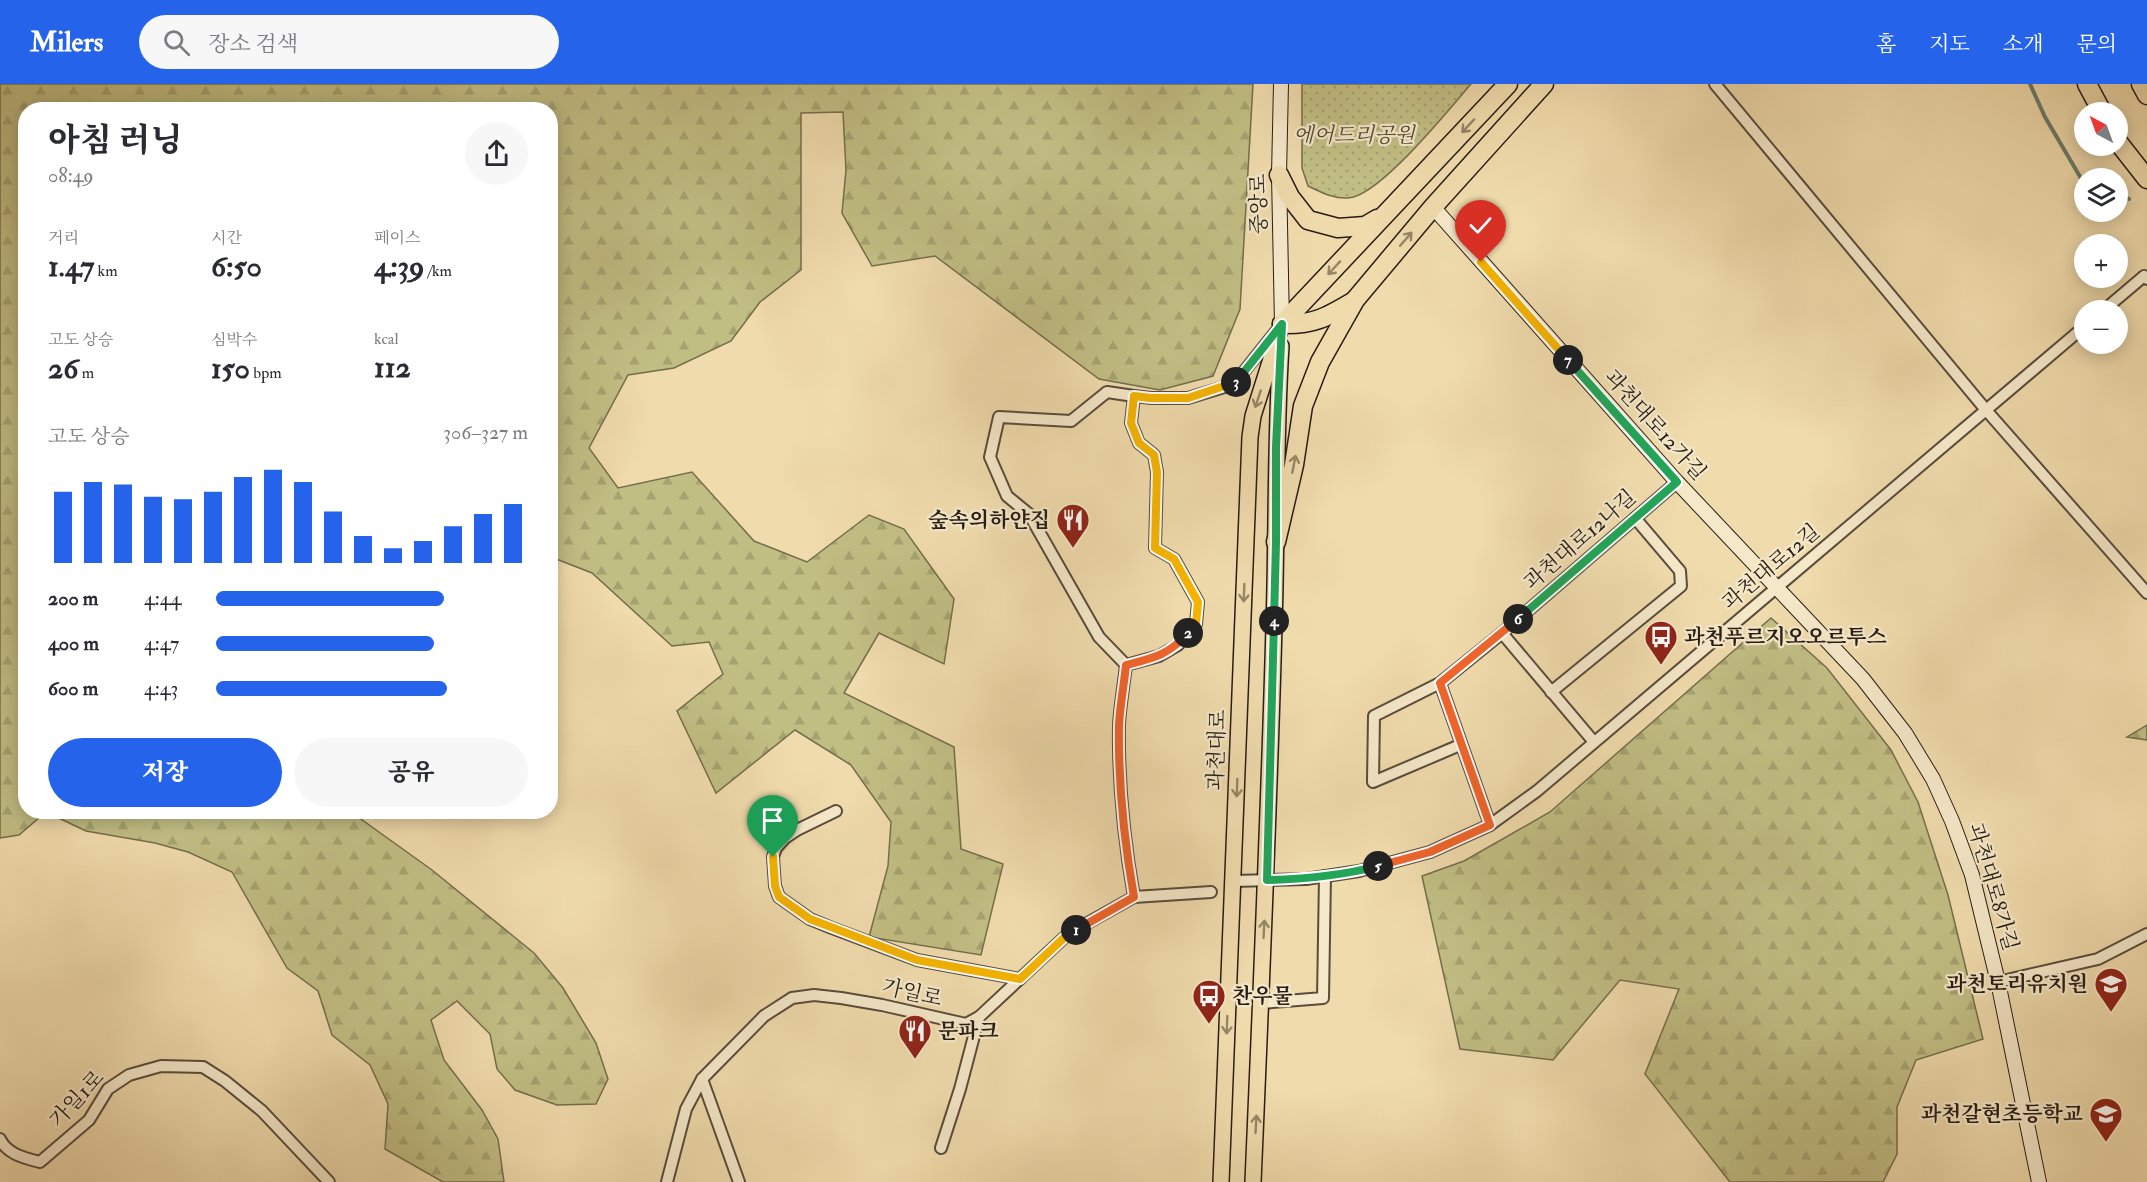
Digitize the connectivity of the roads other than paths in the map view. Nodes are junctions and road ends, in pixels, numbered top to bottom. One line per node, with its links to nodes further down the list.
1 (1281, 84): 10 (street, 중앙로)
2 (1508, 84): 13 (highway, one-way to 13)
3 (1544, 84): 12 (highway)
4 (1715, 84): 20 (street)
5 (2087, 84): 8 (highway)
6 (2141, 84): 7 (highway)
7 (2147, 95)
8 (2097, 102)
9 (2128, 155): 11 (highway)
10 (1279, 175): 13 (highway); 17 (street, 중앙로)
11 (2147, 179)
12 (1433, 207): 15 (highway, one-way to 12); 23 (street, 과천대로12가길)
13 (1386, 213): 17 (highway, one-way to 17)
14 (2147, 279): 16 (street)
15 (1355, 300): 17 (highway); 25 (highway, one-way to 15)
16 (2116, 300)
17 (1282, 324): 19 (street); 21 (main road, 과천대로, one-way to 21); 22 (main road)
18 (2074, 335): 20 (street, 과천대로12길)
19 (1134, 396): 29 (street); 29 (street)
20 (1986, 410): 26 (street, 과천대로12길); 27 (street)
21 (1250, 437): 22 (main road); 38 (main road, 과천대로, one-way to 38)
22 (1276, 447): 25 (main road)
23 (1677, 482): 24 (street, 과천대로12나길); 26 (street, 과천대로12가길)
24 (1635, 518): 28 (street, 과천대로12나길); 31 (street)
25 (1276, 542): 37 (main road)
26 (1776, 589): 32 (street, 과천대로12길); 43 (street, 과천대로8가길)
27 (2147, 593)
28 (1502, 633): 30 (street, 과천대로12나길); 31 (street)
29 (1126, 665): 40 (street)
30 (1440, 683): 33 (street); 33 (street, 과천대로12나길)
31 (1551, 692): 32 (street)
32 (1594, 742): 35 (street, 과천대로12길)
33 (1460, 745): 35 (street)
34 (836, 811): 42 (street)
35 (1490, 825): 36 (street, 과천대로12길)
36 (1325, 876): 37 (street, 과천대로12길); 44 (street)
37 (1267, 880): 38 (street, 과천대로12길); 44 (main road, one-way to 37)
38 (1233, 881): 52 (main road, 과천대로, one-way to 52)
39 (1211, 892): 40 (street)
40 (1134, 897): 42 (street)
41 (2147, 934): 43 (street)
42 (1020, 979): 45 (street)
43 (1998, 982): 54 (street, 과천대로8가길)
44 (1261, 1003): 53 (main road, one-way to 44)
45 (979, 1017): 46 (street, 가일로); 48 (street)
46 (702, 1079): 50 (street, 가일로); 51 (street)
47 (0, 1139): 49 (street, 가일1로)
48 (941, 1148)
49 (329, 1182)
50 (667, 1182)
51 (739, 1182)
52 (1221, 1182)
53 (1253, 1182)
54 (2039, 1182)

